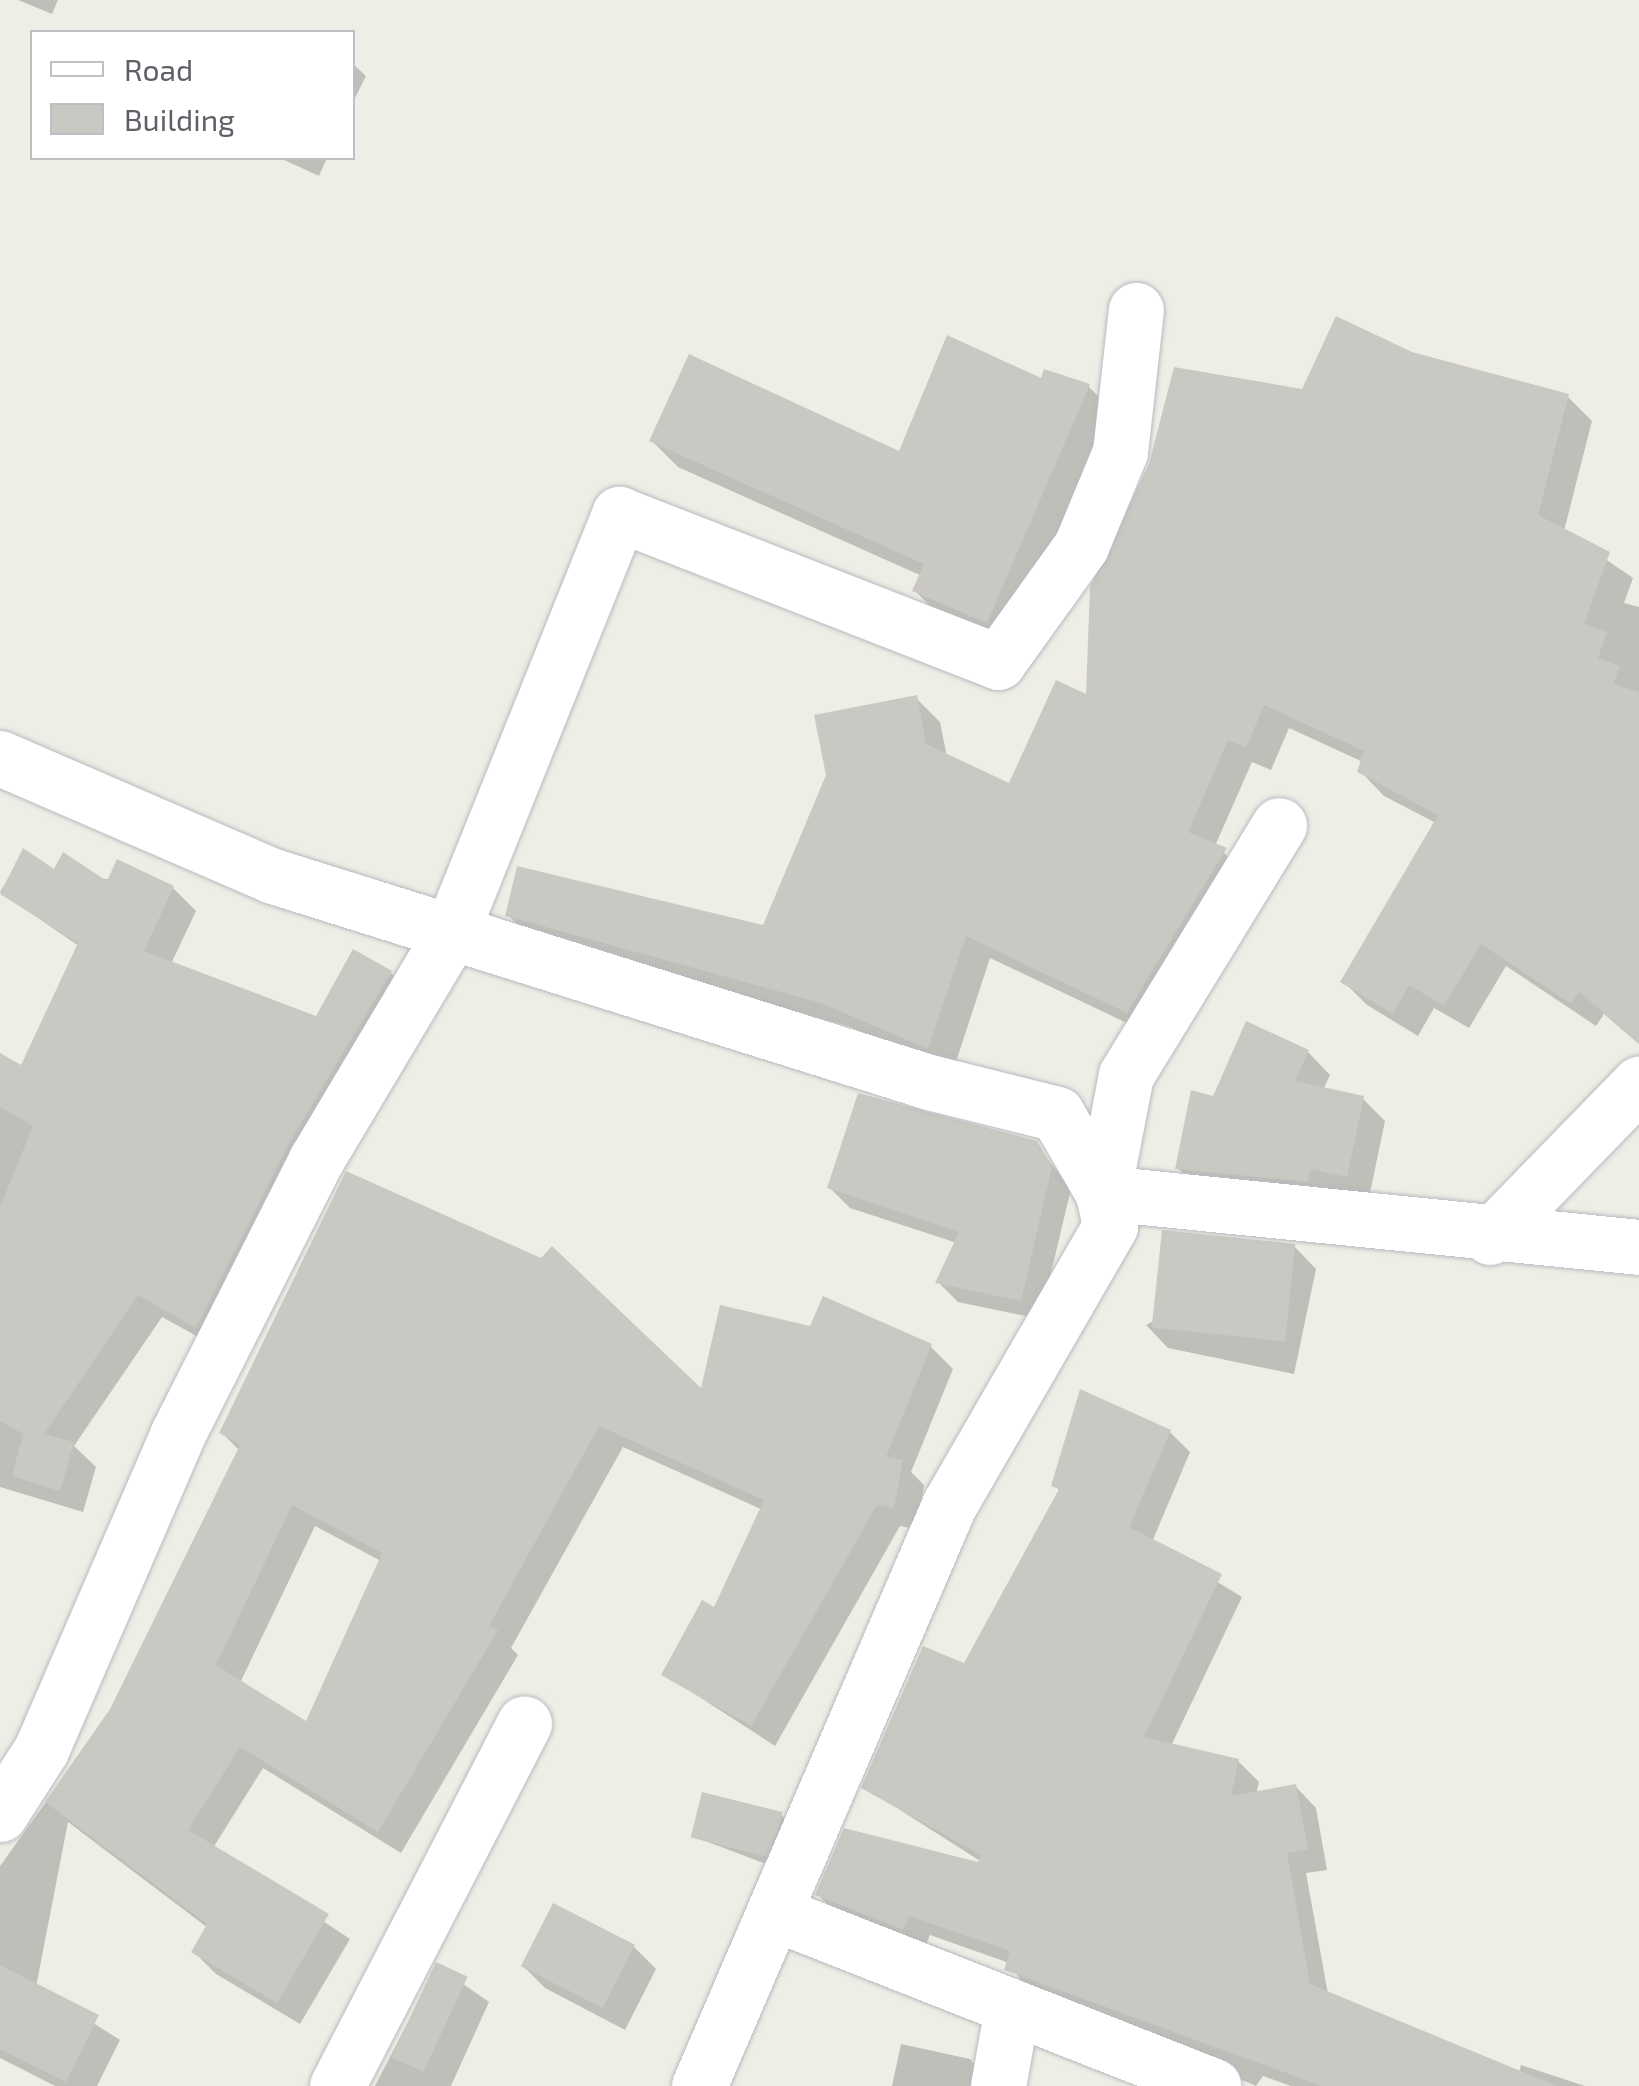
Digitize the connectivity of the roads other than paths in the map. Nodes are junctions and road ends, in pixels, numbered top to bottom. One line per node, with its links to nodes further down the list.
1 (1136, 310): 4 (street)
2 (0, 758): 4 (street)
3 (1279, 825): 6 (street)
4 (450, 935): 6 (street); 10 (street)
5 (1639, 1084): 7 (street)
6 (1103, 1193): 7 (street); 11 (street)
7 (1490, 1237): 8 (street)
8 (1639, 1247)
9 (524, 1723): 13 (street)
10 (0, 1814)
11 (778, 1914): 12 (street); 14 (street)
12 (1012, 2008): 15 (street); 16 (street)
13 (337, 2086)
14 (699, 2086)
15 (998, 2086)
16 (1213, 2086)

